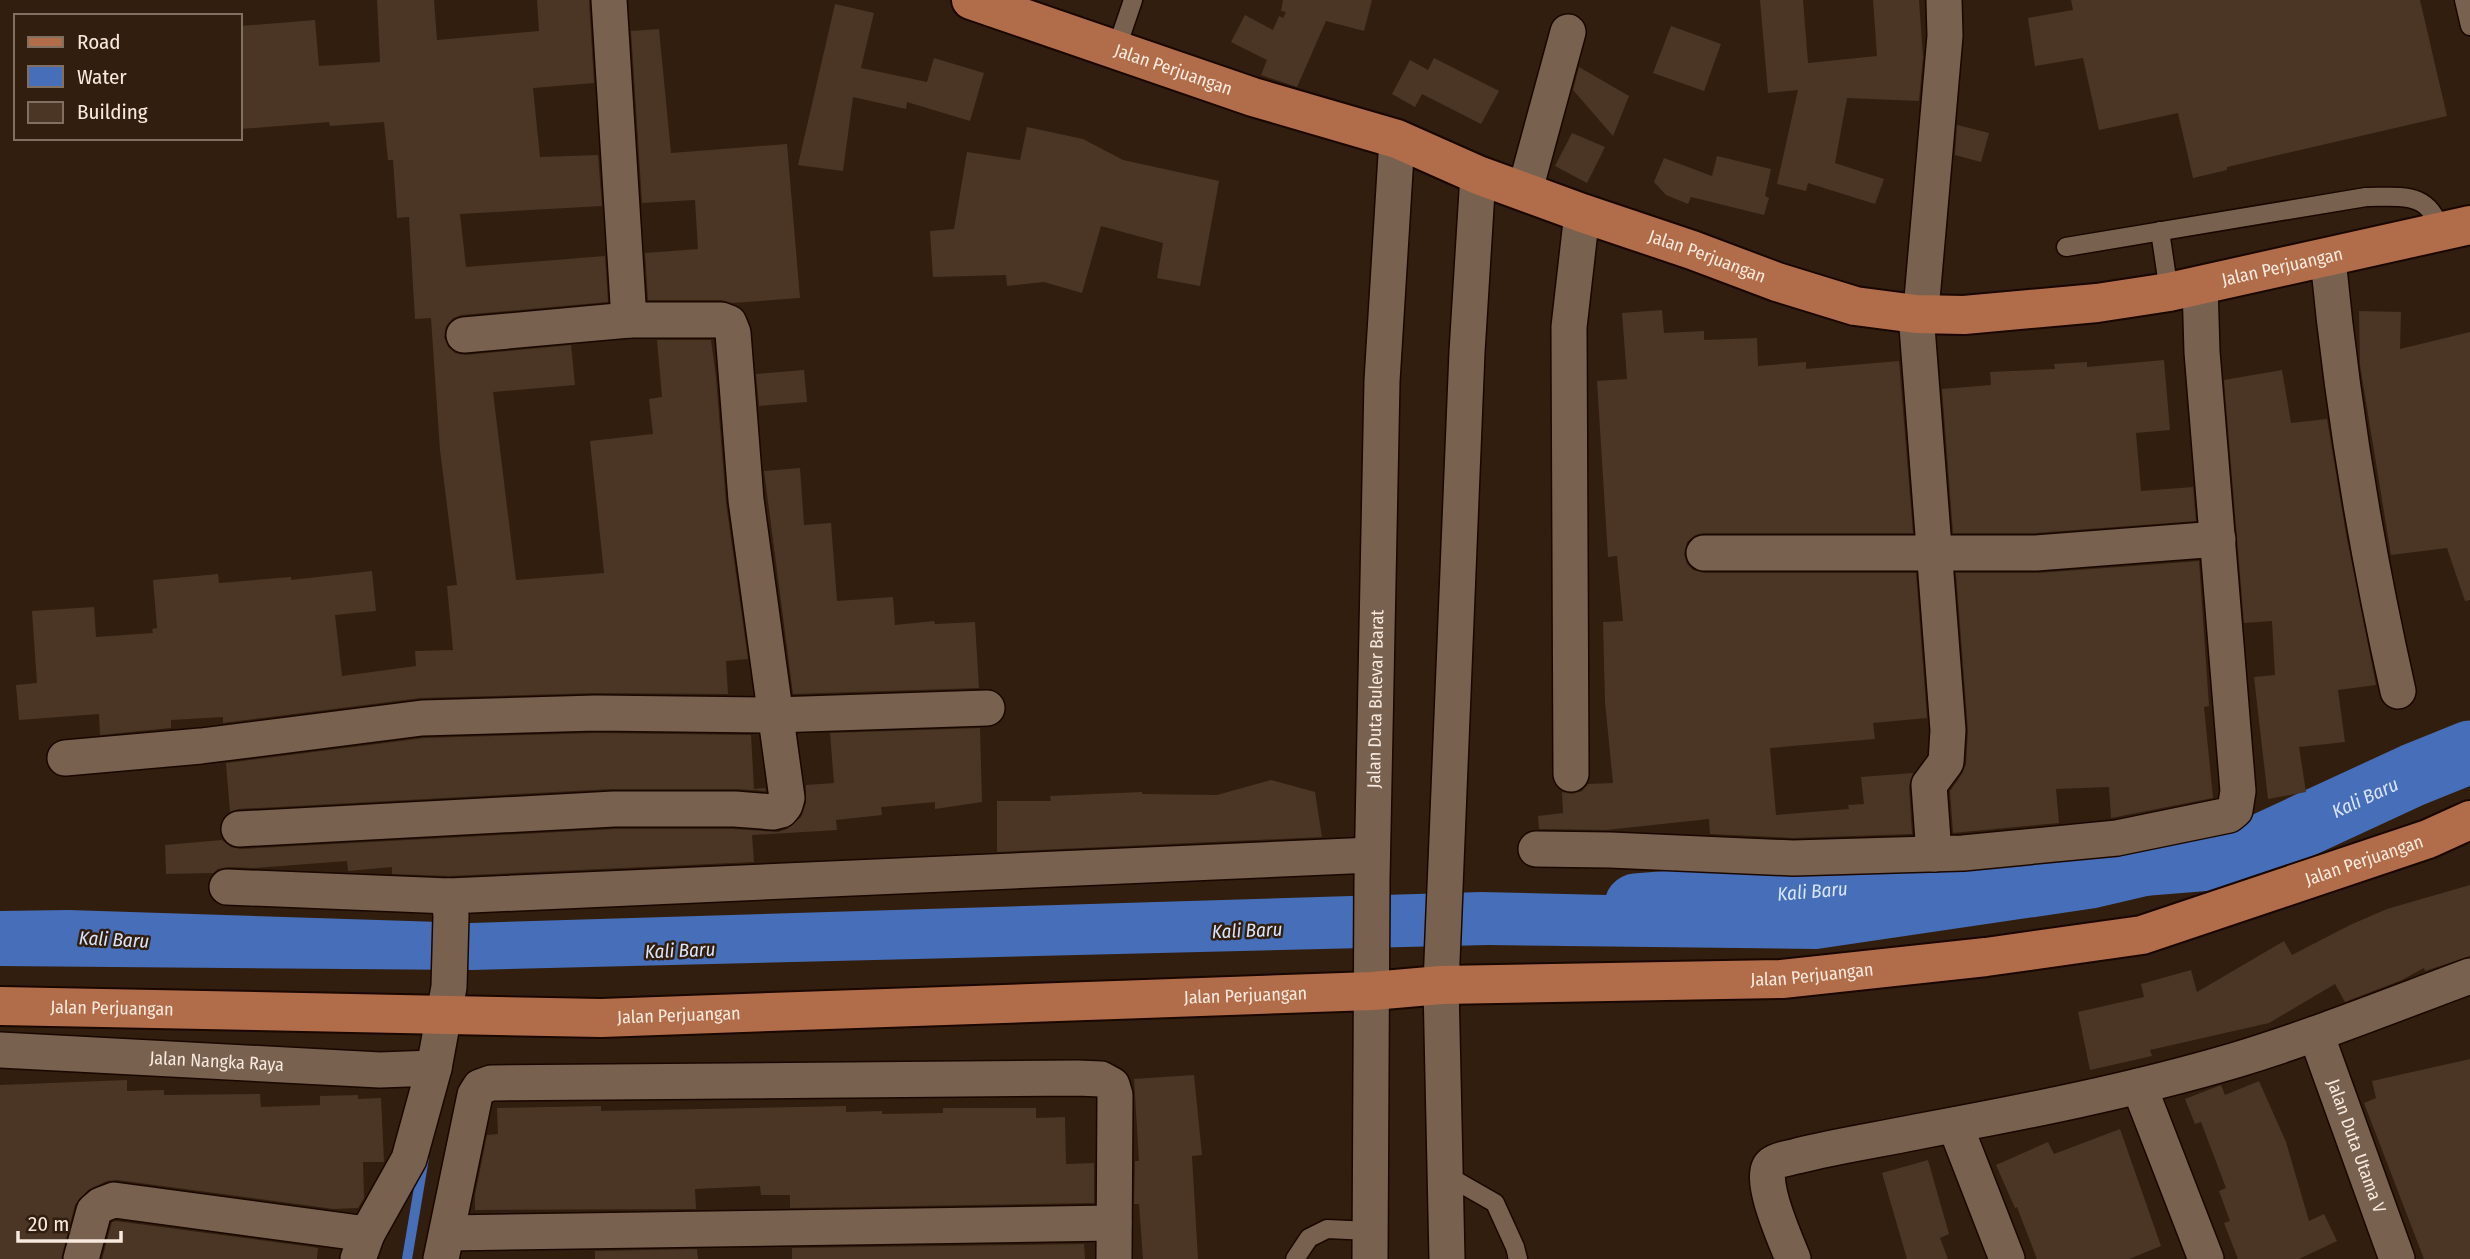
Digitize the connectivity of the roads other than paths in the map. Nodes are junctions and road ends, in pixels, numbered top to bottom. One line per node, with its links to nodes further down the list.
1 (609, 0): 19 (street)
2 (971, 0): 8 (main road, Jalan Perjuangan)
3 (1133, 0): 8 (lane)
4 (1944, 0): 18 (street)
5 (2464, 0): 6 (lane)
6 (2470, 26)
7 (1568, 32): 11 (street)
8 (1116, 50): 9 (main road, Jalan Perjuangan)
9 (1397, 139): 10 (main road, Jalan Perjuangan); 33 (street, Jalan Duta Bulevar Barat)
10 (1478, 175): 11 (main road, Jalan Perjuangan); 36 (street)
11 (1525, 190): 12 (main road, Jalan Perjuangan)
12 (1582, 214): 18 (main road, Jalan Perjuangan); 28 (street)
13 (2456, 229): 14 (lane); 16 (main road, Jalan Perjuangan)
14 (2160, 231): 15 (lane); 17 (lane)
15 (2066, 247)
16 (2328, 259): 17 (main road, Jalan Perjuangan); 24 (street)
17 (2179, 288): 18 (main road, Jalan Perjuangan); 21 (street)
18 (1916, 314): 23 (street)
19 (629, 320): 20 (street); 26 (street)
20 (464, 335)
21 (2218, 539): 23 (street); 32 (street)
22 (1704, 553): 23 (street)
23 (1933, 554): 32 (street)
24 (2398, 691)
25 (987, 708): 26 (street)
26 (774, 715): 27 (street); 30 (street)
27 (65, 758)
28 (1571, 774)
29 (2470, 820): 36 (main road, Jalan Perjuangan)
30 (239, 829)
31 (1536, 849): 32 (street)
32 (1934, 853)
33 (1372, 867): 35 (street); 37 (street, Jalan Duta Bulevar Barat)
34 (227, 887): 35 (street)
35 (450, 906): 39 (street)
36 (1442, 970): 37 (main road, Jalan Perjuangan); 46 (street)
37 (1372, 973): 39 (main road, Jalan Perjuangan); 48 (street, Jalan Duta Bulevar Barat)
38 (2470, 976): 41 (street)
39 (447, 1001): 40 (main road, Jalan Perjuangan); 43 (street)
40 (0, 1006)
41 (2316, 1034): 44 (street); 59 (street, Jalan Duta Utama V)
42 (0, 1050): 43 (street, Jalan Nangka Raya)
43 (434, 1068): 49 (street)
44 (2139, 1086): 45 (street); 58 (street)
45 (1955, 1125): 56 (street); 57 (street)
46 (1446, 1174): 54 (street); 55 (lane)
47 (1114, 1223): 50 (street); 50 (street); 52 (street)
48 (1370, 1245): 53 (lane)
49 (362, 1246): 51 (street)
50 (444, 1246)
51 (82, 1259)
52 (1114, 1259)
53 (1295, 1259)
54 (1447, 1259)
55 (1518, 1259)
56 (1793, 1259)
57 (2007, 1259)
58 (2206, 1259)
59 (2397, 1259)

